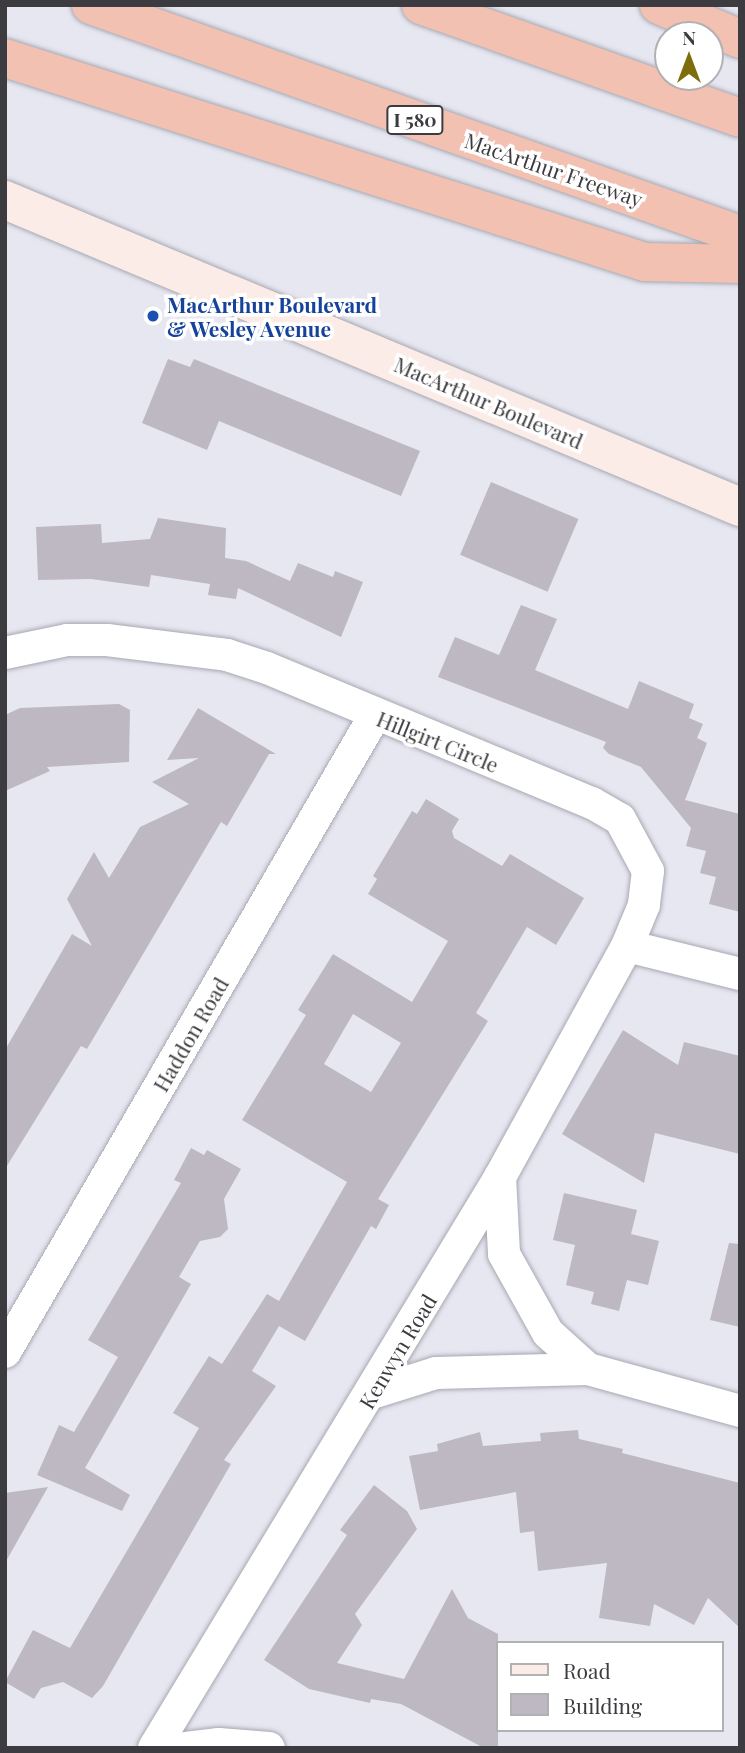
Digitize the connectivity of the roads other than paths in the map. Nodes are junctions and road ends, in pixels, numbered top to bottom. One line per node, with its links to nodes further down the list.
1 (91, 5): 8 (highway, MacArthur Freeway / I 580)
2 (421, 5): 6 (highway)
3 (659, 5): 4 (highway)
4 (740, 39)
5 (5, 58): 9 (highway)
6 (740, 118)
7 (5, 200): 10 (main road, MacArthur Boulevard)
8 (740, 235)
9 (740, 264)
10 (740, 507)
11 (5, 653): 12 (street, Hillgirt Circle)
12 (375, 715): 13 (street, Hillgirt Circle); 16 (street, Haddon Road)
13 (627, 946): 14 (street); 15 (street, Kenwyn Road)
14 (740, 974)
15 (500, 1177): 17 (street); 18 (street, Kenwyn Road)
16 (5, 1352)
17 (588, 1369): 18 (street); 19 (street)
18 (372, 1393): 20 (street, Kenwyn Road)
19 (740, 1411)
20 (153, 1748)
21 (186, 1748): 22 (street)
22 (270, 1748)

